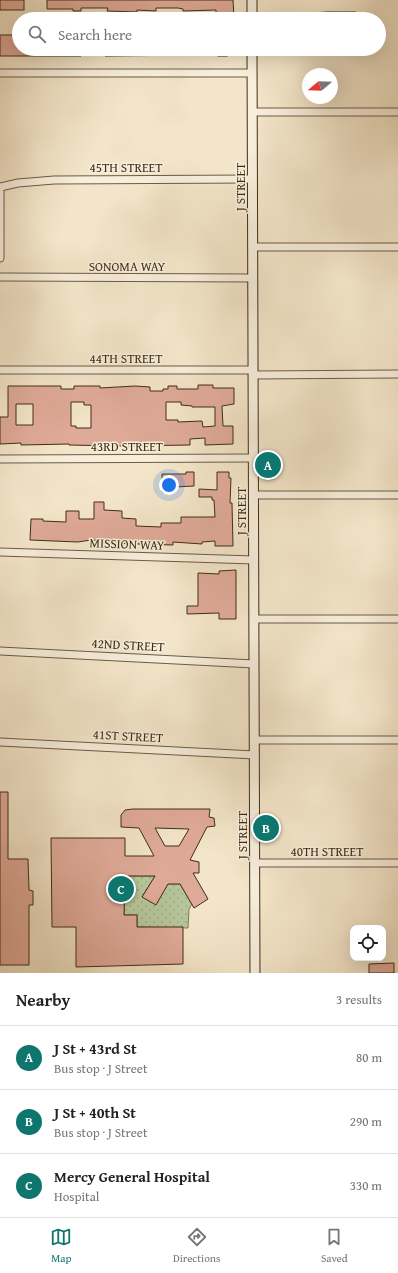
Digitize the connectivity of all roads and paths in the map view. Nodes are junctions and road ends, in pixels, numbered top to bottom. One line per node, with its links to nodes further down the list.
1 (252, 0): 2 (main road)
2 (252, 12)
3 (252, 56): 5 (main road, J STREET)
4 (0, 73): 5 (street)
5 (252, 73): 6 (main road, J STREET)
6 (252, 112): 7 (street); 8 (main road, J STREET)
7 (398, 112)
8 (253, 179): 9 (street, 45TH STREET); 11 (main road, J STREET)
9 (0, 187): 12 (street)
10 (398, 246): 11 (street)
11 (253, 247): 14 (main road, J STREET)
12 (0, 258)
13 (0, 277): 14 (street, SONOMA WAY)
14 (253, 278): 16 (main road, J STREET)
15 (0, 370): 16 (street, 44TH STREET)
16 (253, 373): 17 (street, 44TH STREET); 18 (main road, J STREET)
17 (398, 374)
18 (253, 458): 19 (street, 43RD STREET); 20 (main road, J STREET)
19 (0, 459)
20 (254, 495): 21 (street); 23 (main road, J STREET)
21 (398, 495)
22 (0, 552): 23 (street, MISSION WAY)
23 (254, 560): 24 (main road, J STREET)
24 (254, 619): 25 (street); 27 (main road, J STREET)
25 (398, 619)
26 (0, 651): 27 (street, 42ND STREET)
27 (254, 664): 28 (main road, J STREET)
28 (255, 740): 29 (street); 31 (main road, J STREET)
29 (398, 740)
30 (0, 742): 31 (street, 41ST STREET)
31 (255, 755): 32 (main road, J STREET)
32 (255, 863): 33 (street, 40TH STREET); 34 (main road, J STREET)
33 (398, 863)
34 (256, 973)

